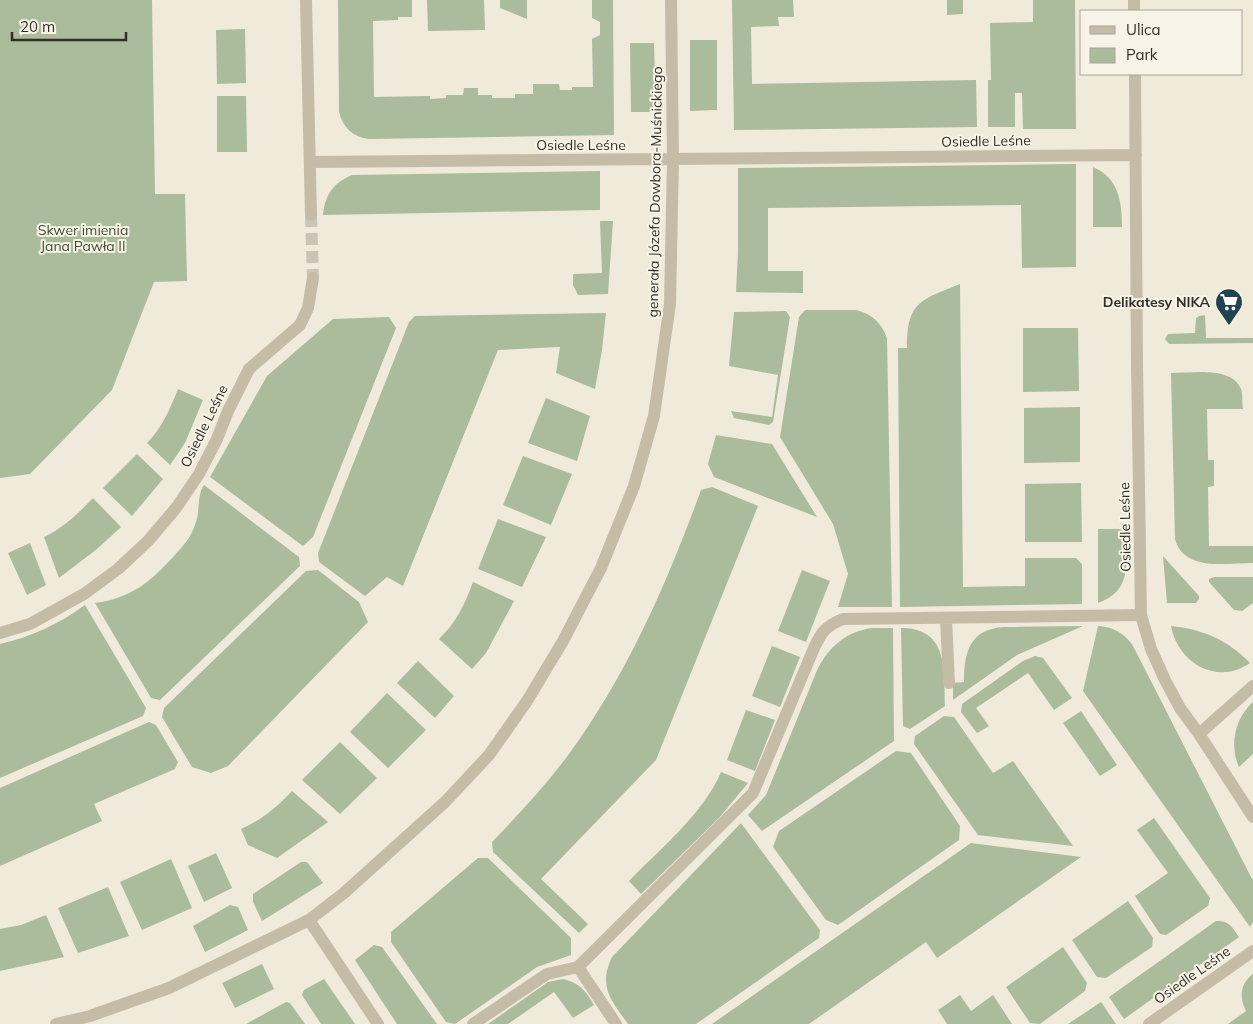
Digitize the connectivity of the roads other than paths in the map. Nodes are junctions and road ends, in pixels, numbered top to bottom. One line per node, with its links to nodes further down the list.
1 (306, 0): 6 (street)
2 (671, 0): 5 (street, generała Józefa Dowbora-Muśnickiego)
3 (1135, 75): 4 (street, Osiedle Leśne)
4 (1136, 155): 5 (street, Osiedle Leśne); 9 (street, Osiedle Leśne)
5 (673, 159): 6 (street, Osiedle Leśne); 16 (street, generała Józefa Dowbora-Muśnickiego)
6 (310, 162): 7 (street)
7 (311, 215)
8 (312, 278): 11 (street, Osiedle Leśne)
9 (1141, 615): 10 (street); 14 (street, Osiedle Leśne)
10 (946, 618): 12 (street); 18 (street)
11 (0, 633)
12 (948, 683)
13 (1253, 686): 14 (street)
14 (1199, 734): 15 (street, Osiedle Leśne)
15 (1253, 817)
16 (309, 920): 19 (street, generała Józefa Dowbora-Muśnickiego); 20 (street)
17 (1253, 951): 23 (street, Osiedle Leśne)
18 (578, 967): 21 (street); 22 (street)
19 (56, 1024)
20 (378, 1024)
21 (473, 1024)
22 (616, 1024)
23 (1149, 1024)

